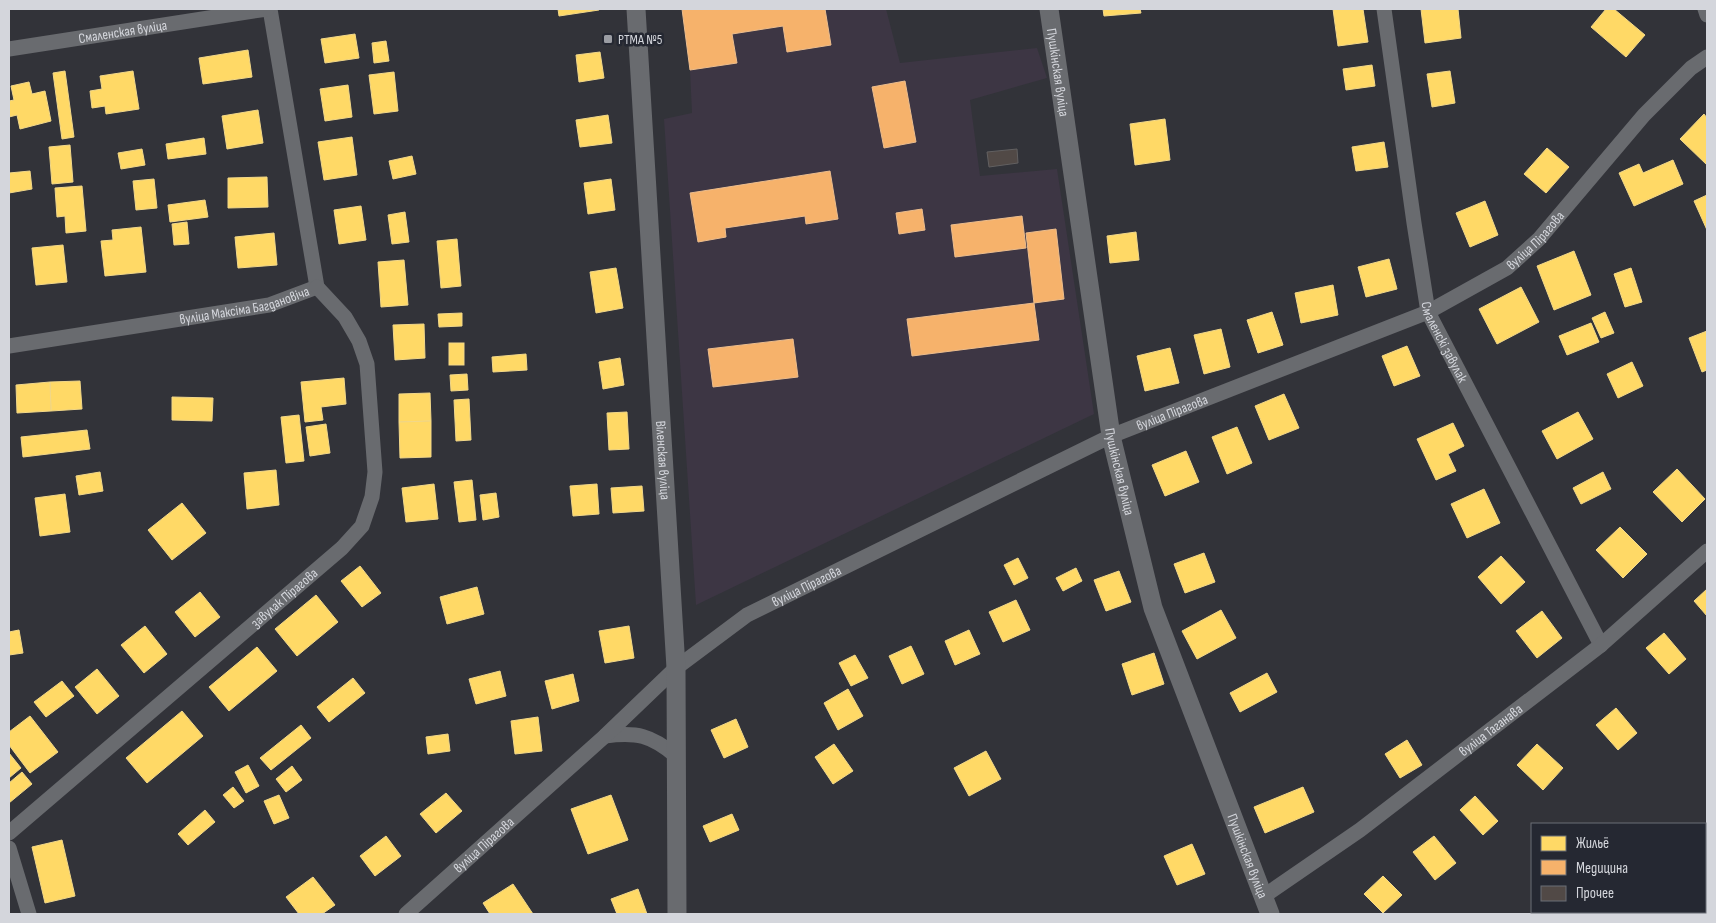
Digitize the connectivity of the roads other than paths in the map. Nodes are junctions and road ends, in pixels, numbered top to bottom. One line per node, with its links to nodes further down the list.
1 (268, 9): 7 (street, Смаленская вуліца); 9 (street, вуліца Максіма Багдановіча)
2 (636, 9): 15 (street, Віленская вуліца)
3 (1049, 9): 12 (street, Пушкінская вуліца)
4 (1384, 9): 10 (street, Смаленскі завулак)
5 (1705, 9): 6 (street)
6 (1707, 15)
7 (9, 49)
8 (1707, 57): 10 (street, вуліца Пірагова)
9 (317, 287): 11 (street, вуліца Максіма Багдановіча); 18 (street, завулак Пірагова)
10 (1428, 312): 12 (street, вуліца Пірагова); 14 (street, Смаленскі завулак)
11 (9, 346)
12 (1111, 436): 15 (street, вуліца Пірагова); 20 (street, Пушкінская вуліца)
13 (1707, 551): 14 (street, вуліца Таганава)
14 (1601, 645): 20 (street, вуліца Таганава)
15 (676, 668): 16 (street, вуліца Пірагова); 17 (street, Віленская вуліца)
16 (605, 736): 17 (street); 22 (street, вуліца Пірагова)
17 (676, 756): 23 (street, Віленская вуліца)
18 (9, 833)
19 (9, 848): 21 (street)
20 (1264, 896): 24 (street, Пушкінская вуліца)
21 (29, 914)
22 (406, 914)
23 (677, 914)
24 (1270, 914)

